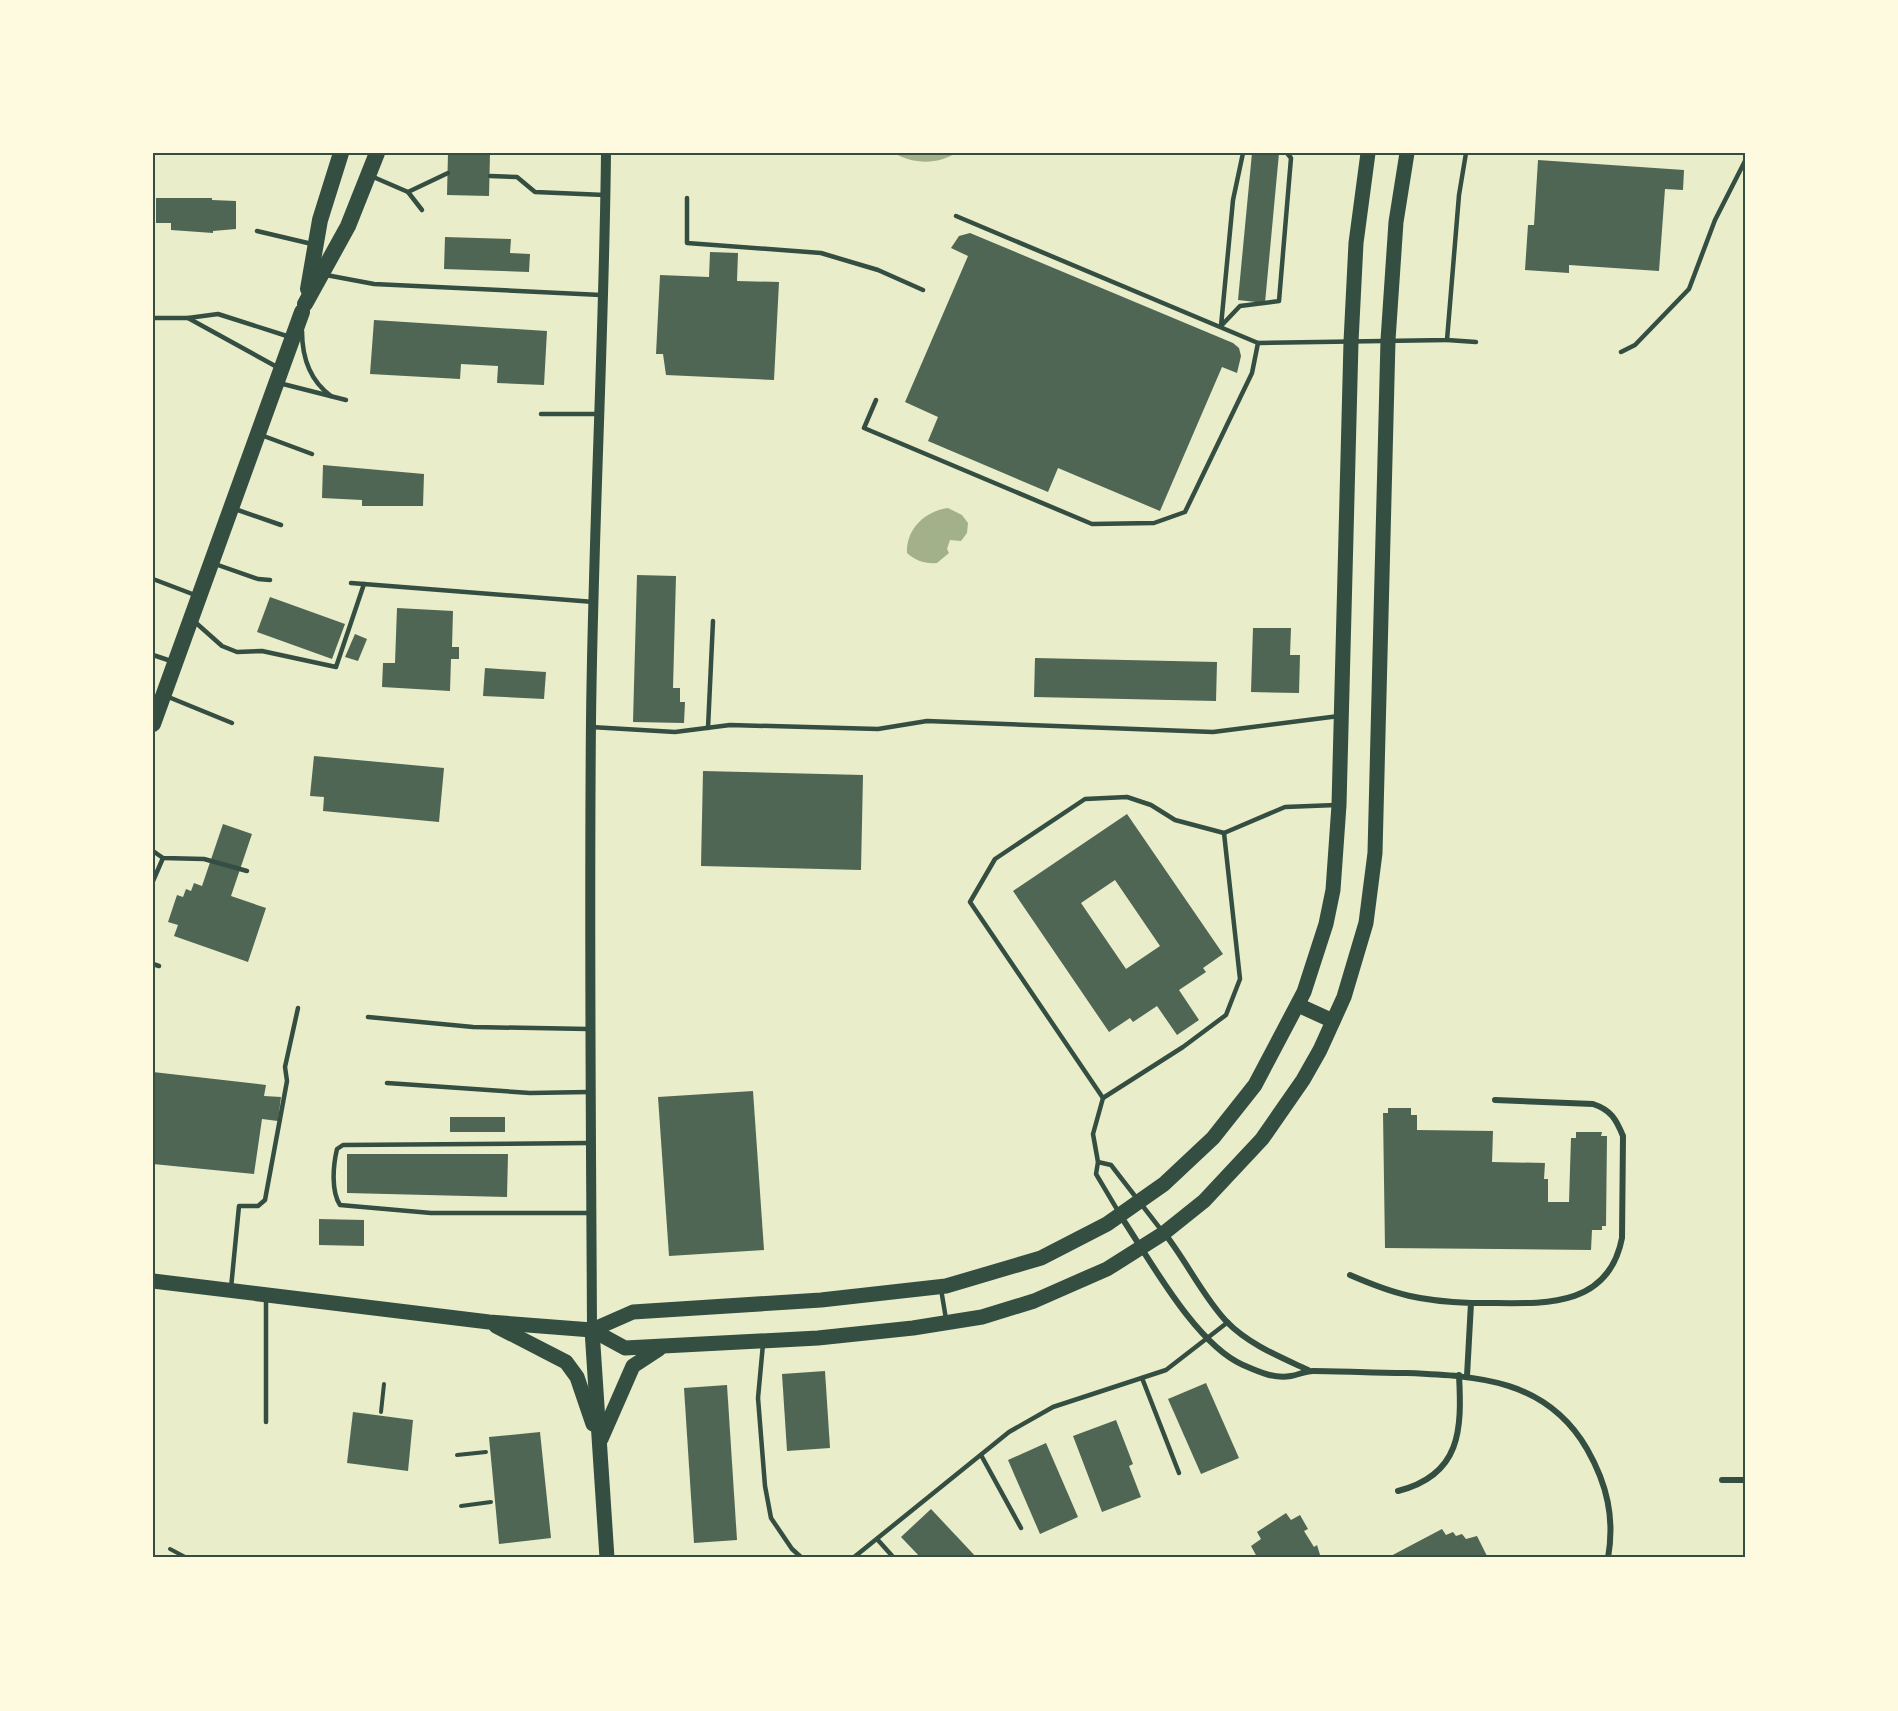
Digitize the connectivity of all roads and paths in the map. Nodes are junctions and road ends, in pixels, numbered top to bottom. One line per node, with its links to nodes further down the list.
1 (341, 153): 19 (highway)
2 (377, 153): 11 (highway)
3 (606, 153): 14 (street)
4 (1243, 153): 26 (lane)
5 (1287, 153): 26 (lane)
6 (1368, 153): 30 (main road)
7 (1407, 153): 28 (main road)
8 (1466, 153): 29 (lane)
9 (1745, 161): 33 (lane)
10 (448, 173): 13 (lane)
11 (369, 175): 13 (lane); 20 (highway)
12 (489, 176): 14 (lane)
13 (408, 192): 16 (lane)
14 (606, 195): 22 (street)
15 (687, 198): 21 (lane)
16 (422, 210)
17 (956, 216): 26 (lane)
18 (256, 231): 19 (lane)
19 (316, 244): 23 (highway)
20 (321, 274): 22 (lane); 23 (highway)
21 (924, 290)
22 (604, 295): 39 (street)
23 (303, 308): 27 (highway); 35 (lane)
24 (153, 318): 25 (lane)
25 (188, 318): 27 (lane); 34 (lane)
26 (1221, 326): 32 (lane)
27 (292, 338): 34 (highway)
28 (1388, 340): 29 (lane); 30 (lane); 70 (main road)
29 (1448, 340): 31 (lane)
30 (1351, 342): 32 (lane); 56 (main road)
31 (1476, 342)
32 (1258, 343): 37 (lane)
33 (1621, 352)
34 (279, 375): 35 (lane); 40 (highway)
35 (331, 396): 36 (lane)
36 (346, 400)
37 (876, 400)
38 (541, 414): 39 (lane)
39 (601, 414): 50 (street)
40 (258, 434): 41 (lane); 42 (highway)
41 (312, 454)
42 (232, 508): 43 (lane); 44 (highway)
43 (281, 525)
44 (213, 563): 46 (lane); 49 (highway)
45 (153, 579): 49 (lane)
46 (270, 580)
47 (351, 583): 48 (lane)
48 (364, 584): 50 (lane); 51 (lane)
49 (201, 597): 51 (highway)
50 (595, 602): 59 (street)
51 (192, 620): 54 (highway)
52 (713, 621): 60 (lane)
53 (153, 655): 54 (lane)
54 (176, 663): 55 (highway)
55 (164, 695): 57 (lane); 58 (highway)
56 (1341, 716): 60 (lane); 61 (main road)
57 (232, 723)
58 (153, 724)
59 (591, 728): 60 (lane); 71 (street)
60 (708, 728)
61 (1339, 805): 62 (lane); 67 (main road)
62 (1224, 833): 74 (lane); 74 (lane)
63 (153, 851): 64 (lane)
64 (163, 858): 65 (lane); 66 (lane)
65 (247, 870)
66 (153, 881)
67 (1298, 1005): 70 (main road); 78 (main road)
68 (298, 1008): 86 (lane)
69 (368, 1017): 71 (lane)
70 (1333, 1022): 81 (main road)
71 (588, 1029): 73 (street)
72 (387, 1083): 73 (lane)
73 (589, 1092): 76 (street)
74 (1103, 1098): 77 (lane)
75 (1495, 1100): 88 (street)
76 (590, 1143): 79 (street); 79 (lane)
77 (1098, 1162): 78 (lane); 80 (lane)
78 (1139, 1202): 80 (main road); 81 (lane)
79 (590, 1213): 92 (street)
80 (1120, 1215): 82 (street); 85 (main road)
81 (1164, 1233): 82 (main road); 90 (street)
82 (1142, 1247): 91 (main road); 93 (street)
83 (1350, 1275): 88 (street)
84 (153, 1281): 86 (main road)
85 (940, 1287): 91 (lane); 92 (main road)
86 (230, 1291): 87 (main road)
87 (266, 1295): 89 (main road); 102 (lane)
88 (1471, 1303): 98 (street)
89 (489, 1322): 92 (main road); 103 (main road)
90 (1228, 1323): 93 (lane); 96 (street)
91 (947, 1324): 94 (main road)
92 (592, 1330): 95 (main road); 103 (main road)
93 (1209, 1339): 96 (street); 99 (lane)
94 (764, 1342): 95 (main road); 118 (lane)
95 (663, 1347): 103 (main road)
96 (1309, 1371): 97 (street)
97 (1459, 1375): 98 (street); 110 (street)
98 (1467, 1376): 121 (street)
99 (1142, 1378): 106 (lane); 107 (lane)
100 (384, 1384): 101 (path)
101 (381, 1412)
102 (266, 1422)
103 (599, 1441): 117 (main road)
104 (486, 1452): 105 (path)
105 (457, 1455)
106 (981, 1455): 113 (lane); 114 (lane)
107 (1179, 1473)
108 (1722, 1480): 109 (street)
109 (1745, 1480)
110 (1398, 1491)
111 (491, 1502): 112 (path)
112 (461, 1506)
113 (1021, 1528)
114 (877, 1539): 119 (lane); 120 (lane)
115 (170, 1549): 116 (path)
116 (187, 1558)
117 (608, 1558)
118 (802, 1558)
119 (853, 1558)
120 (894, 1558)
121 (1608, 1558)

